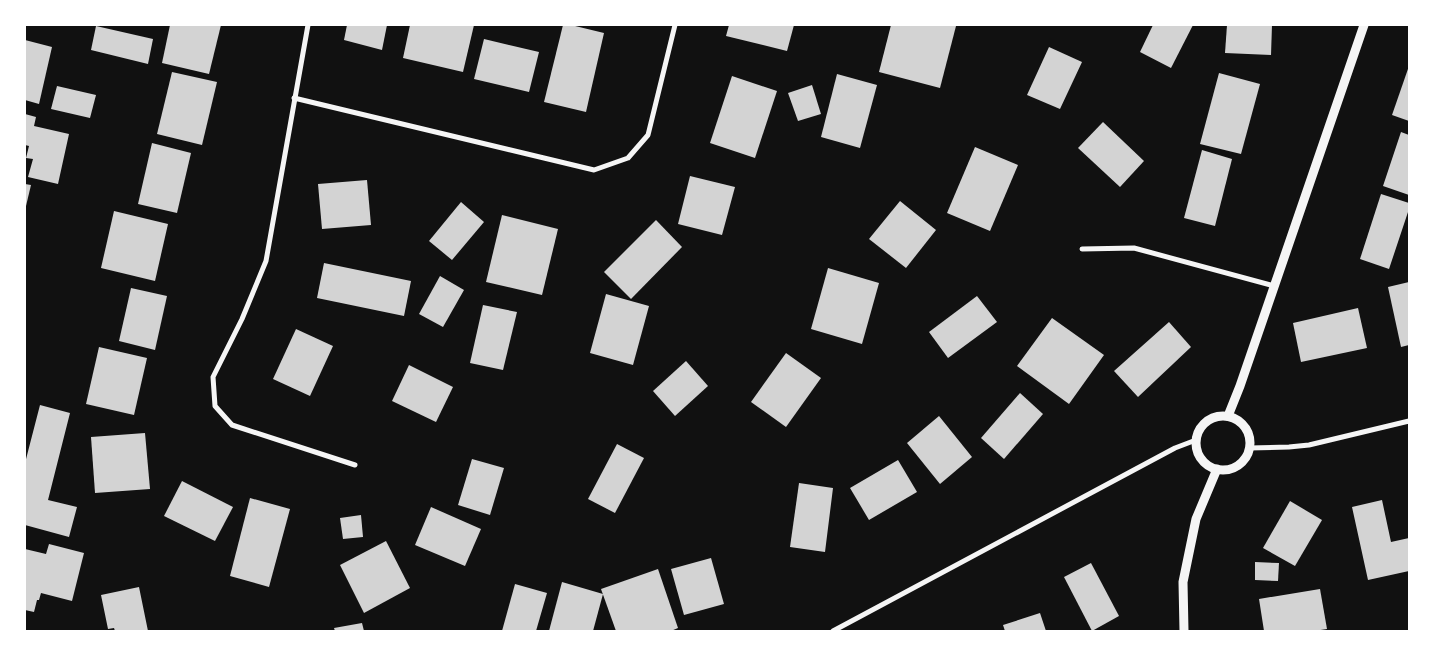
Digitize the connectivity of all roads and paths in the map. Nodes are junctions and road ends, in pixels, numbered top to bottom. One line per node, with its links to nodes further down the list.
1 (308, 25): 4 (street)
2 (675, 25): 4 (street)
3 (1364, 25): 6 (street)
4 (294, 98): 11 (street)
5 (1082, 249): 6 (street)
6 (1274, 286): 7 (street)
7 (1228, 416): 9 (street); 10 (street)
8 (1409, 421): 10 (street)
9 (1196, 440): 12 (street); 13 (street)
10 (1249, 448): 12 (street)
11 (356, 465)
12 (1217, 469): 14 (street)
13 (833, 631)
14 (1184, 631)

